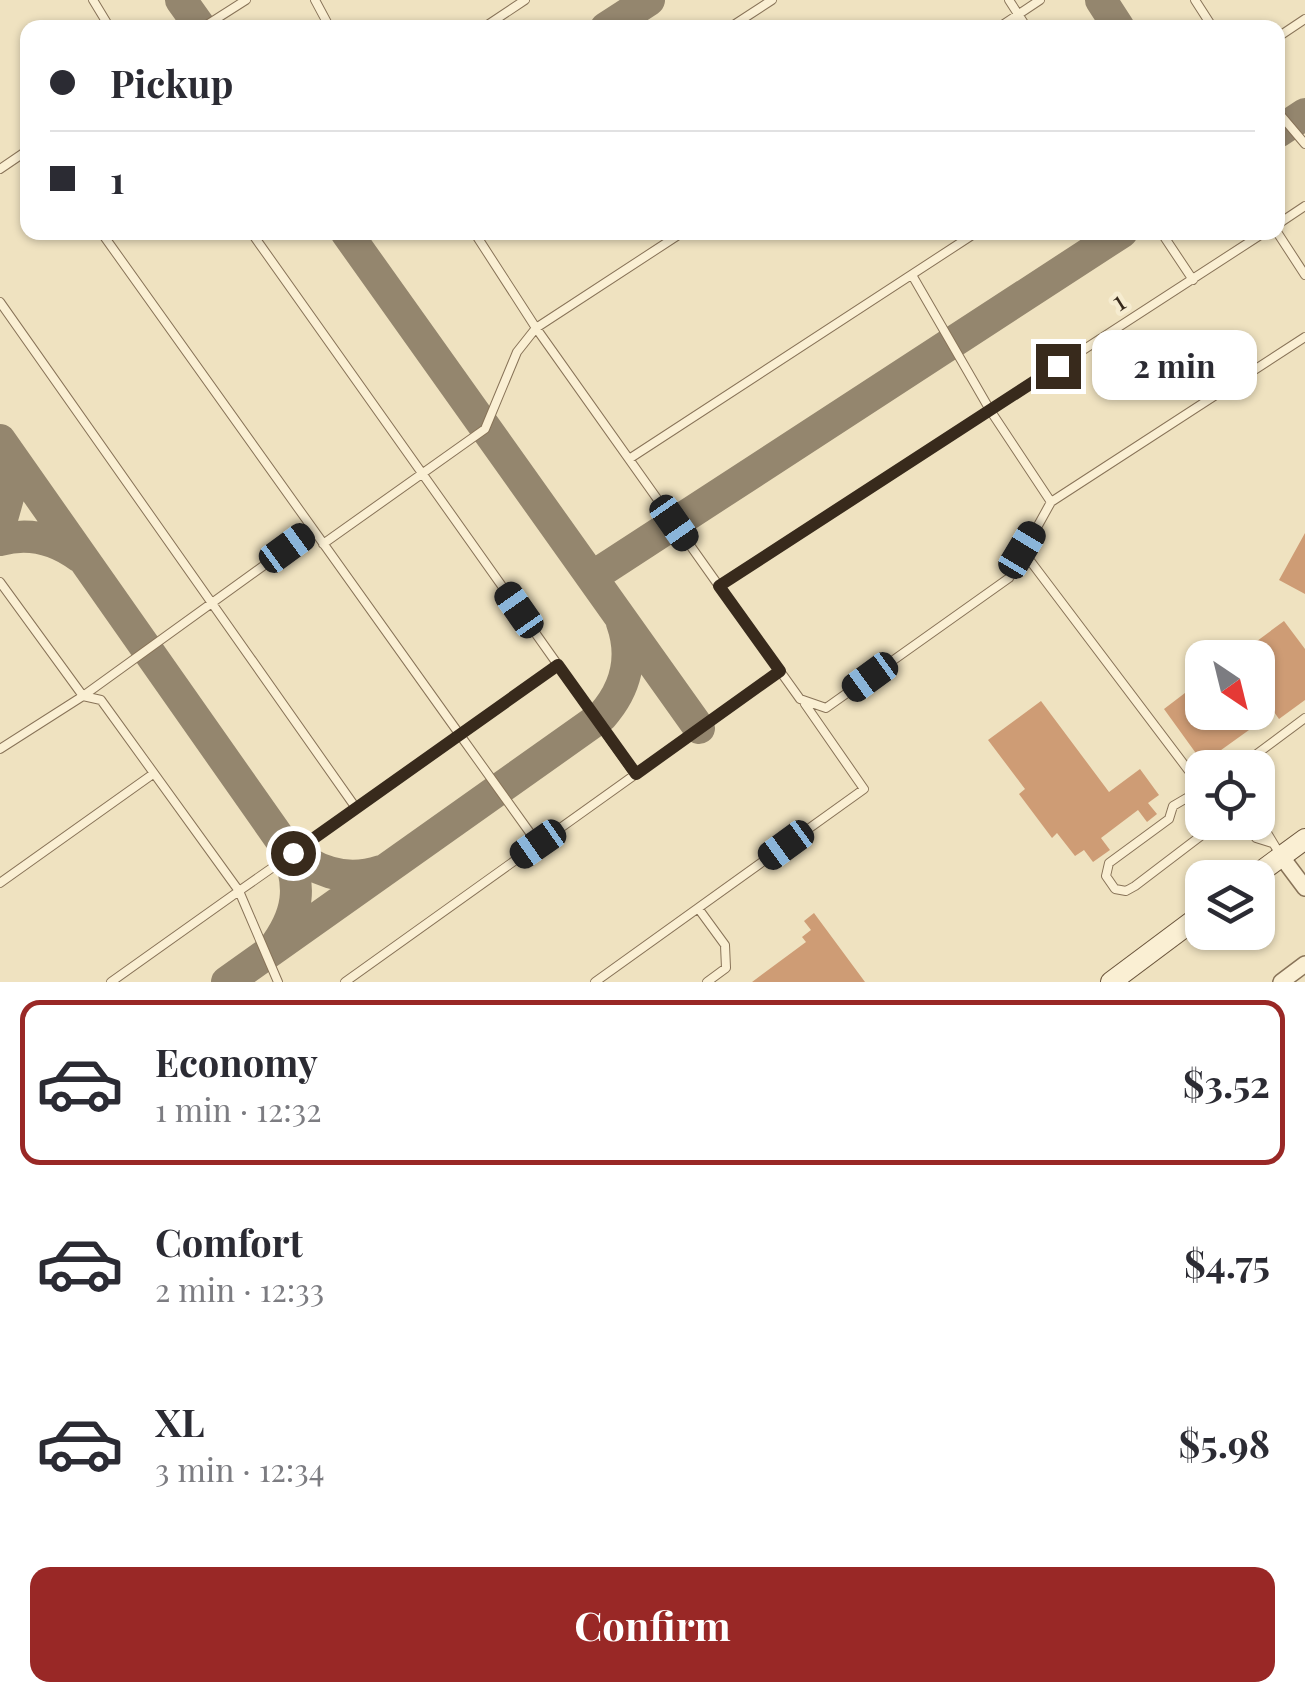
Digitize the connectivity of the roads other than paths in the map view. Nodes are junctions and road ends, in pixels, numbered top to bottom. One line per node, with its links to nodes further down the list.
1 (246, 0): 7 (lane)
2 (525, 0): 8 (lane)
3 (772, 0): 9 (lane)
4 (1009, 0): 6 (lane)
5 (1040, 0): 6 (lane)
6 (1018, 14): 10 (lane); 11 (lane)
7 (215, 20)
8 (495, 20)
9 (741, 20)
10 (1009, 20)
11 (1022, 20)
12 (1285, 120): 13 (lane)
13 (1305, 144)
14 (107, 240): 32 (lane)
15 (257, 240): 30 (lane)
16 (479, 240): 26 (lane)
17 (671, 240): 26 (lane)
18 (965, 240): 22 (lane)
19 (1166, 240): 24 (lane)
20 (1253, 240): 24 (lane, 1)
21 (1282, 240): 23 (lane)
22 (912, 275): 28 (lane); 29 (lane)
23 (1305, 275)
24 (1193, 280): 28 (lane, 1)
25 (0, 302): 38 (lane)
26 (536, 328): 29 (lane); 30 (lane)
27 (1305, 336): 31 (lane)
28 (990, 410): 31 (lane); 36 (lane, 1)
29 (630, 459): 36 (lane)
30 (421, 475): 33 (lane); 40 (lane)
31 (1051, 502): 34 (lane)
32 (312, 530): 33 (lane); 38 (lane)
33 (323, 544): 45 (lane)
34 (1022, 550): 43 (lane); 48 (lane)
35 (0, 582): 37 (lane)
36 (719, 586): 41 (lane)
37 (10, 596): 39 (lane); 42 (lane)
38 (211, 603): 42 (lane); 52 (lane)
39 (0, 604)
40 (558, 665): 45 (lane); 50 (lane)
41 (780, 671): 43 (lane); 50 (lane)
42 (82, 696): 46 (lane); 49 (lane)
43 (804, 704): 63 (lane)
44 (1305, 718): 47 (lane)
45 (460, 735): 52 (lane); 57 (lane)
46 (0, 749)
47 (1262, 750)
48 (1185, 767)
49 (154, 774): 60 (lane); 62 (lane)
50 (636, 774): 57 (lane)
51 (1185, 797): 54 (lane)
52 (356, 808): 62 (lane)
53 (1305, 839): 58 (main road)
54 (1195, 840)
55 (1260, 840): 58 (lane)
56 (1271, 840): 58 (lane)
57 (538, 844): 68 (lane)
58 (1277, 849): 59 (main road); 61 (street)
59 (1268, 860)
60 (0, 883)
61 (1305, 888)
62 (239, 892): 66 (lane); 67 (lane)
63 (698, 908): 69 (lane); 70 (lane)
64 (1185, 927): 71 (main road)
65 (1305, 964): 72 (street)
66 (111, 982)
67 (278, 982)
68 (345, 982)
69 (595, 982)
70 (706, 982)
71 (1111, 982)
72 (1281, 982)

